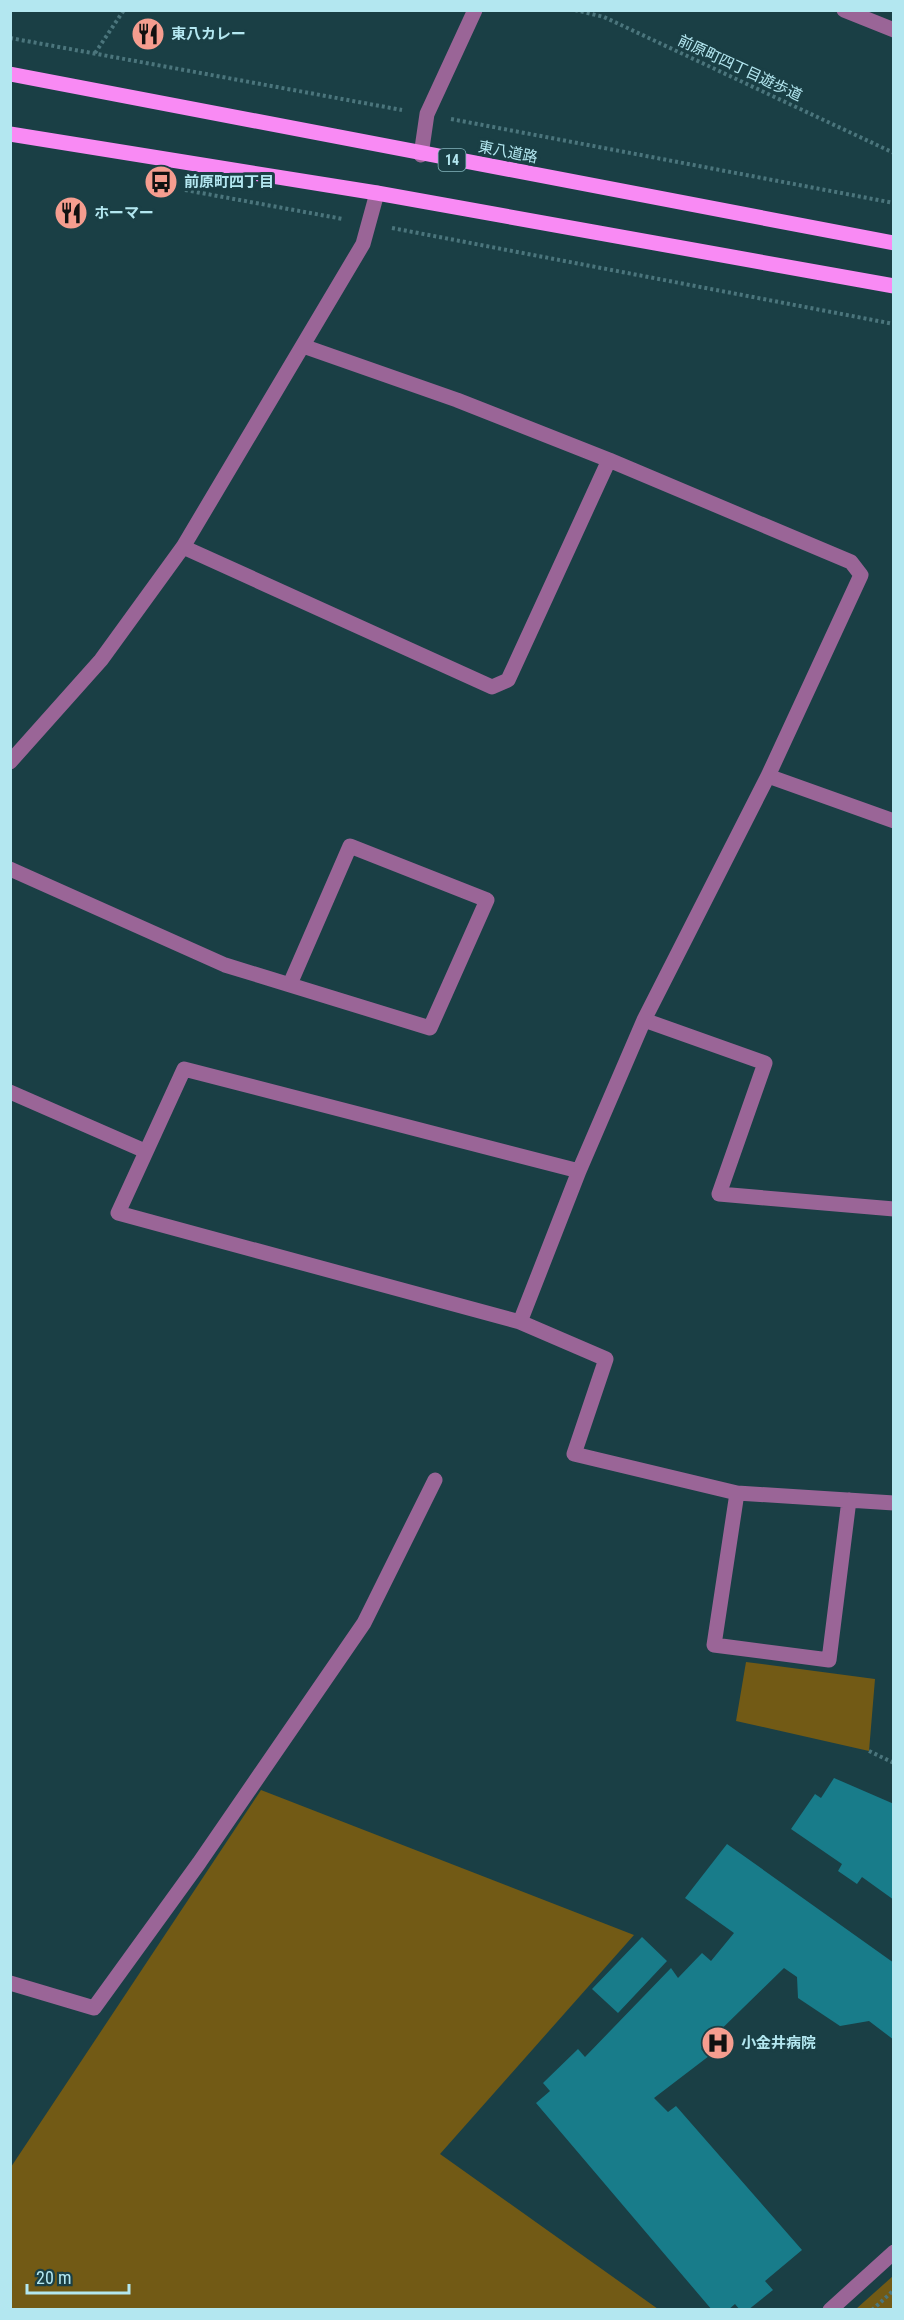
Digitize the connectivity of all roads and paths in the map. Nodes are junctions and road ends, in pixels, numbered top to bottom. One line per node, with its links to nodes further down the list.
1 (124, 10): 6 (path)
2 (475, 10): 10 (street)
3 (574, 10): 9 (path, 前原町四丁目遊歩道)
4 (844, 10): 5 (street)
5 (894, 30)
6 (95, 53)
7 (10, 75): 10 (main road, 東八道路 / 14)
8 (12, 136): 12 (main road)
9 (894, 153)
10 (421, 154): 14 (main road, 東八道路 / 14)
11 (173, 188): 13 (path)
12 (377, 193): 13 (street); 15 (main road)
13 (370, 224): 16 (path); 17 (street)
14 (892, 239)
15 (894, 286)
16 (894, 324)
17 (303, 346): 18 (street); 19 (street)
18 (609, 459): 19 (street); 21 (street)
19 (183, 547): 20 (street)
20 (10, 762)
21 (768, 776): 22 (street); 25 (street)
22 (894, 821)
23 (10, 870): 24 (street)
24 (290, 984): 24 (street)
25 (644, 1020): 28 (street); 29 (street)
26 (10, 1092): 27 (street)
27 (145, 1151): 28 (street); 30 (street)
28 (579, 1171): 30 (street)
29 (894, 1209)
30 (520, 1322): 32 (street)
31 (435, 1480): 37 (street)
32 (737, 1493): 33 (street); 33 (street)
33 (849, 1500): 34 (street)
34 (894, 1503)
35 (869, 1751): 36 (path)
36 (894, 1762)
37 (10, 1983)
38 (894, 2252): 40 (street)
39 (893, 2292): 41 (path)
40 (830, 2310)
41 (873, 2310)

